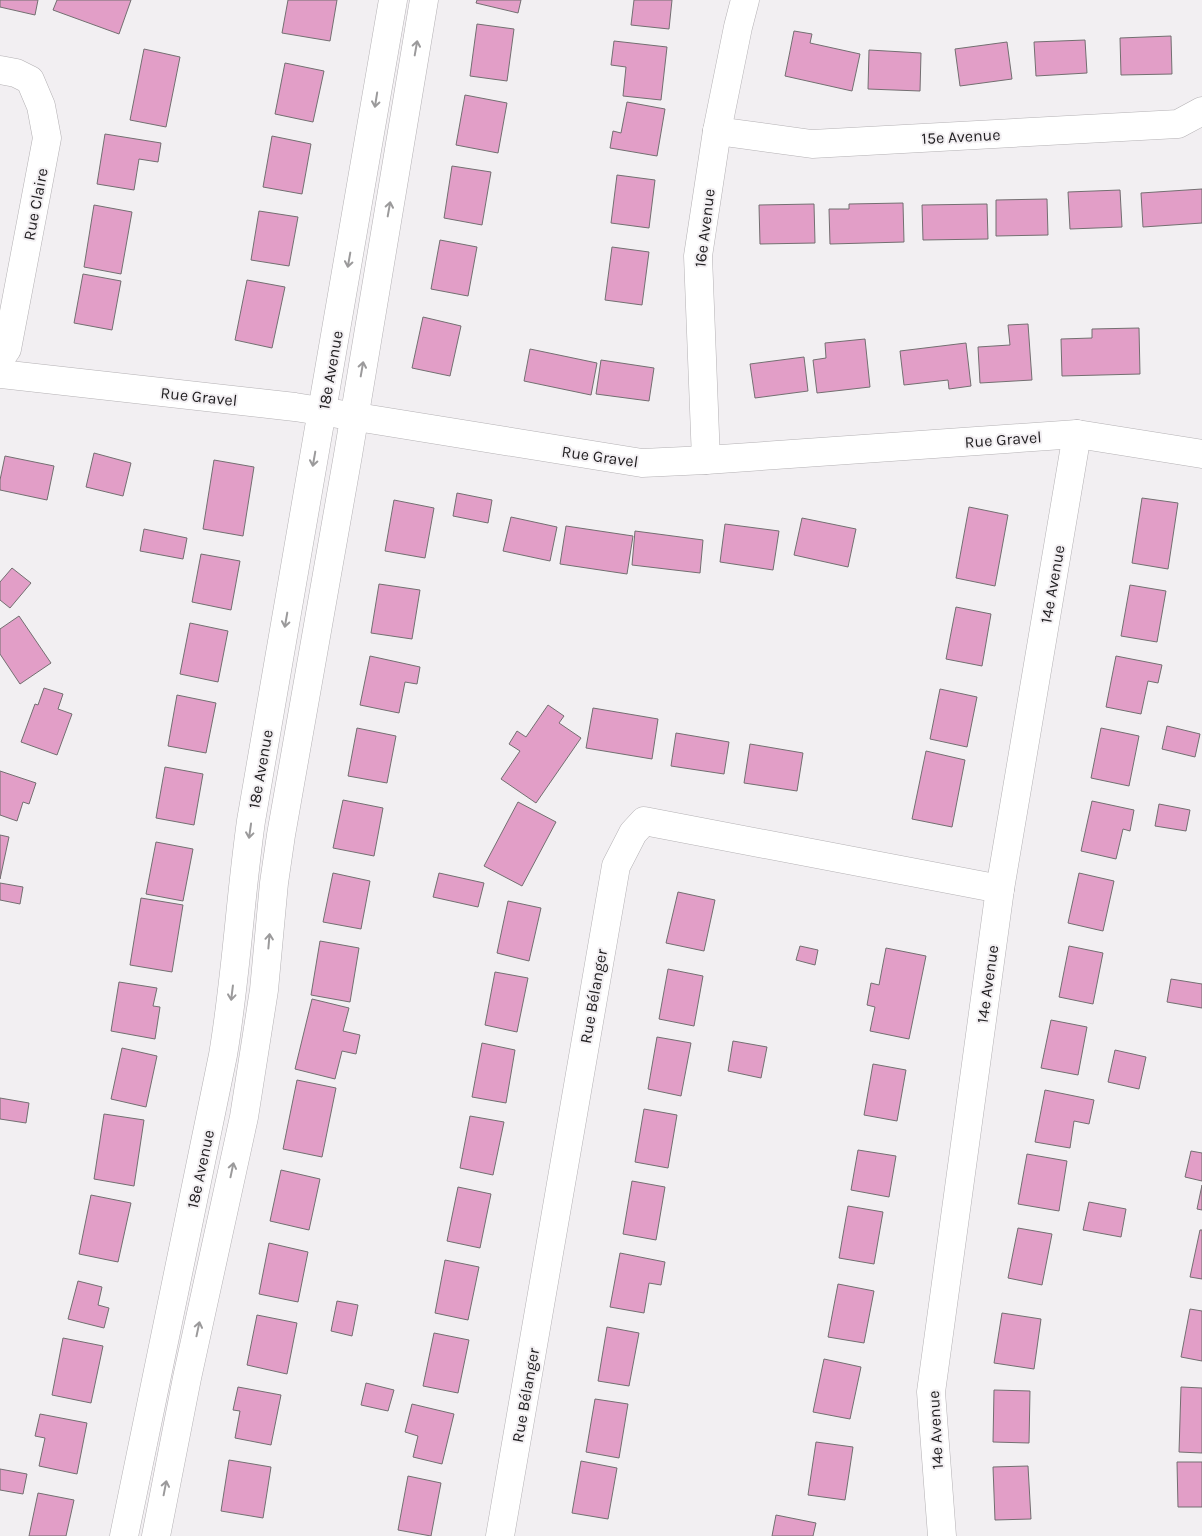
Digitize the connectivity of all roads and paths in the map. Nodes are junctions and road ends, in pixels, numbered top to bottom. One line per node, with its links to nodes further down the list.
1 (393, 0): 9 (street, 18e Avenue, one-way to 9)
2 (424, 0): 10 (street, 18e Avenue, one-way to 2)
3 (745, 0): 6 (street, 16e Avenue)
4 (0, 70): 7 (street, Rue Claire)
5 (1202, 111): 6 (street, 15e Avenue)
6 (717, 131): 13 (street, 16e Avenue)
7 (0, 359)
8 (0, 374): 9 (street, Rue Gravel)
9 (322, 412): 10 (street, Rue Gravel); 15 (street, 18e Avenue, one-way to 15)
10 (354, 417): 13 (street, Rue Gravel); 16 (street, 18e Avenue, one-way to 10)
11 (1077, 434): 12 (street, Rue Gravel); 13 (street, Rue Gravel); 14 (street, 14e Avenue)
12 (1202, 454)
13 (706, 460)
14 (1000, 888): 17 (street, Rue Bélanger); 18 (street, 14e Avenue)
15 (124, 1536)
16 (156, 1536)
17 (500, 1536)
18 (942, 1536)

